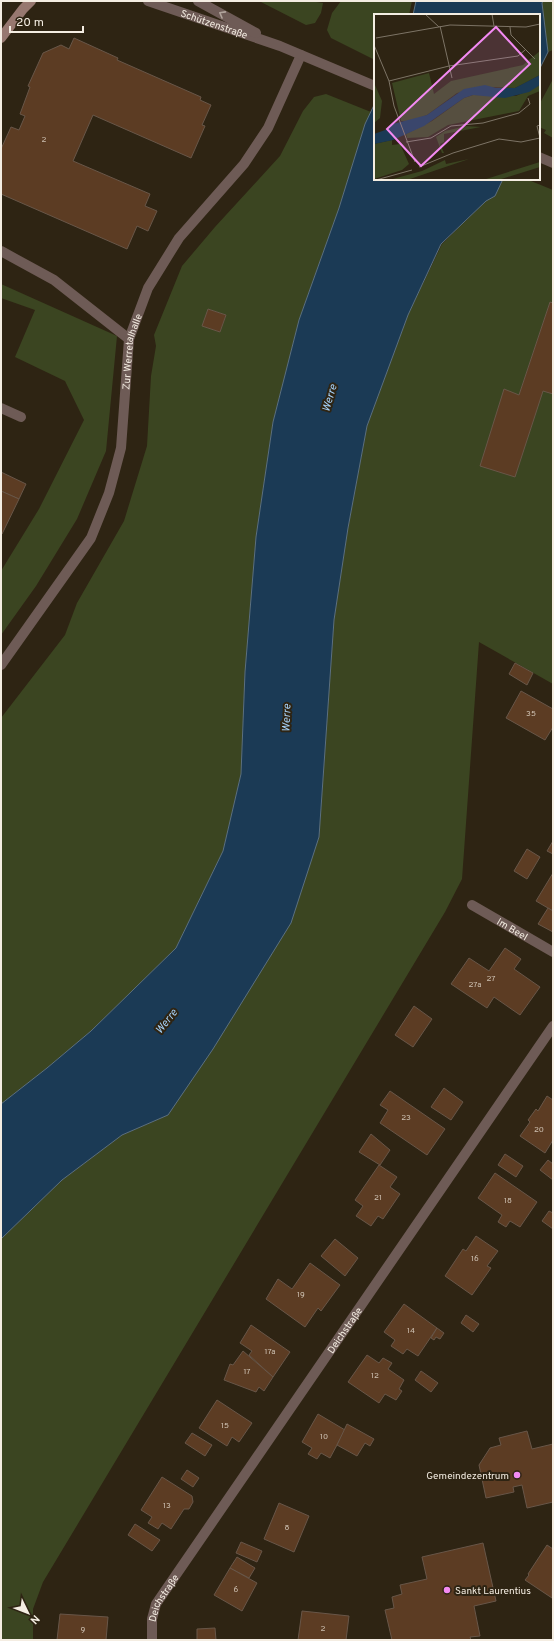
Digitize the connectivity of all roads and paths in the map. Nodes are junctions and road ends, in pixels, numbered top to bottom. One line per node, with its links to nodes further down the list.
1 (31, 1): 4 (main road)
2 (148, 1): 5 (street, Schützenstraße)
3 (198, 1): 5 (street, Schützenstraße, one-way to 3)
4 (1, 38)
5 (280, 46): 6 (street, Schützenstraße)
6 (301, 55): 7 (street, Schützenstraße); 11 (street, Zur Werretalhalle)
7 (374, 86)
8 (540, 157): 9 (street)
9 (553, 163)
10 (1, 251): 11 (street)
11 (129, 339): 14 (street, Zur Werretalhalle)
12 (1, 408): 13 (street)
13 (21, 417)
14 (1, 664)
15 (472, 905): 16 (street, Im Beel)
16 (553, 952)
17 (553, 1026): 18 (street, Deichstraße)
18 (152, 1640)

